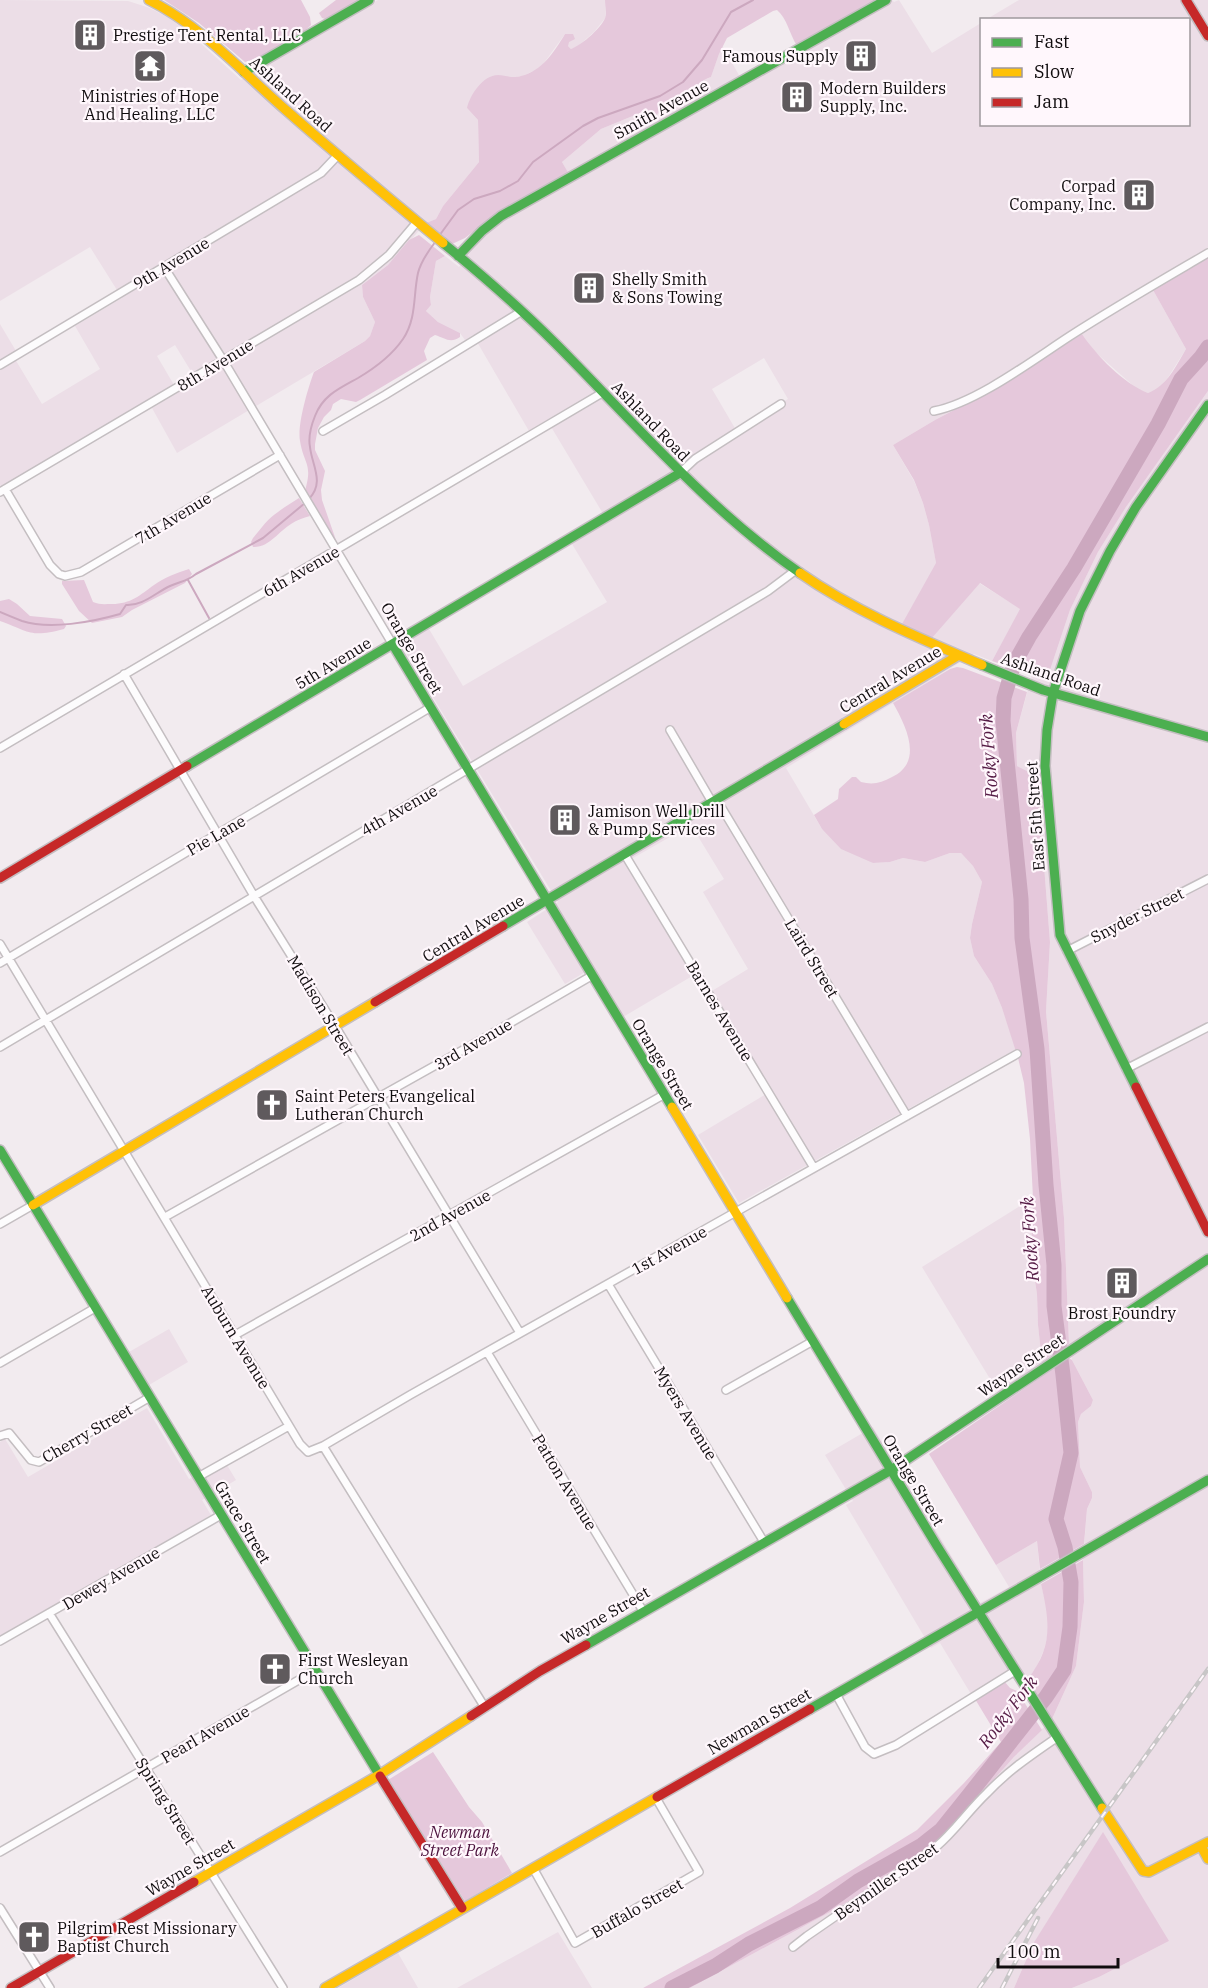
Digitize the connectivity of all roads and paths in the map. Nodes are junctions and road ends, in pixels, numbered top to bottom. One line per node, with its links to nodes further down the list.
1 (149, 0): 6 (street, Ashland Road)
2 (369, 0): 6 (street)
3 (886, 0): 10 (street, Smith Avenue)
4 (1186, 0): 5 (street)
5 (1208, 36)
6 (244, 72): 7 (street, Ashland Road)
7 (338, 155): 8 (street, Ashland Road); 11 (street, 9th Avenue)
8 (417, 222): 10 (street, Ashland Road); 13 (street, 8th Avenue)
9 (1208, 253): 18 (street)
10 (458, 256): 12 (street, Ashland Road)
11 (164, 267): 13 (street, Orange Street); 14 (street, 9th Avenue)
12 (522, 311): 15 (street, Ashland Road); 19 (street)
13 (223, 360): 20 (street, Orange Street); 22 (street, 8th Avenue)
14 (0, 365)
15 (602, 393): 21 (street, Ashland Road); 23 (street, 6th Avenue)
16 (781, 404): 21 (street)
17 (1208, 405): 28 (street, East 5th Street)
18 (934, 411)
19 (323, 431)
20 (280, 455): 22 (street, 7th Avenue); 23 (street, Orange Street)
21 (680, 473): 24 (street, Ashland Road); 25 (street, 5th Avenue)
22 (3, 490)
23 (336, 551): 25 (street, Orange Street); 27 (street, 6th Avenue)
24 (796, 570): 26 (street, Ashland Road); 33 (street, 4th Avenue)
25 (393, 645): 29 (street, Orange Street); 34 (street, 5th Avenue)
26 (959, 655): 28 (street, Ashland Road); 35 (street, Central Avenue)
27 (124, 674): 32 (street, 6th Avenue); 34 (street, Madison Street)
28 (1053, 693): 31 (street, Ashland Road); 43 (street, East 5th Street)
29 (431, 707): 33 (street, Orange Street); 36 (street, Pie Lane)
30 (670, 730): 35 (street, Laird Street)
31 (1208, 737)
32 (0, 748)
33 (469, 770): 40 (street, 4th Avenue); 41 (street, Orange Street)
34 (180, 771): 36 (street, Madison Street); 38 (street, 5th Avenue)
35 (715, 801): 37 (street, Central Avenue); 55 (street, Laird Street)
36 (218, 835): 40 (street, Madison Street); 44 (street, Pie Lane)
37 (625, 855): 41 (street, Central Avenue); 58 (street, Barnes Avenue)
38 (0, 878)
39 (1208, 879): 43 (street, Snyder Street)
40 (254, 896): 47 (street, 4th Avenue); 48 (street, Madison Street)
41 (548, 901): 46 (street, Orange Street); 48 (street, Central Avenue)
42 (0, 944): 44 (street, Auburn Avenue)
43 (1067, 951): 52 (street, East 5th Street)
44 (8, 958): 45 (street, Pie Lane); 47 (street, Auburn Avenue)
45 (0, 963)
46 (593, 975): 53 (street, Orange Street); 54 (street, 3rd Avenue)
47 (46, 1020): 50 (street, 4th Avenue); 57 (street, Auburn Avenue)
48 (335, 1026): 54 (street, Madison Street); 57 (street, Central Avenue)
49 (1208, 1027): 52 (street)
50 (0, 1047)
51 (1017, 1054): 55 (street, 1st Avenue)
52 (1126, 1069): 64 (street, East 5th Street)
53 (664, 1094): 60 (street, Orange Street); 61 (street, 2nd Avenue)
54 (377, 1098): 61 (street, Madison Street); 62 (street, 3rd Avenue)
55 (907, 1116): 58 (street, 1st Avenue)
56 (0, 1150): 59 (street, Grace Street)
57 (125, 1151): 59 (street, Central Avenue); 62 (street, Auburn Avenue)
58 (814, 1168): 60 (street, 1st Avenue)
59 (33, 1204): 63 (street, Central Avenue); 67 (street, Grace Street)
60 (736, 1212): 66 (street, 1st Avenue); 70 (street, Orange Street)
61 (449, 1215): 68 (street, Madison Street); 69 (street, 2nd Avenue)
62 (165, 1217): 69 (street, Auburn Avenue)
63 (0, 1224)
64 (1208, 1232)
65 (1208, 1259): 78 (street, Wayne Street)
66 (608, 1284): 68 (street, 1st Avenue); 82 (street, Myers Avenue)
67 (95, 1308): 72 (street); 74 (street, Grace Street)
68 (520, 1333): 71 (street, 1st Avenue)
69 (235, 1335): 75 (street, Auburn Avenue)
70 (813, 1341): 73 (street); 78 (street, Orange Street)
71 (487, 1352): 77 (street, 1st Avenue); 83 (street, Patton Avenue)
72 (0, 1363)
73 (726, 1390)
74 (150, 1397): 76 (street, Cherry Street); 79 (street, Grace Street)
75 (289, 1426): 77 (street, Auburn Avenue); 79 (street)
76 (0, 1436)
77 (323, 1446): 90 (street)
78 (891, 1470): 82 (street, Wayne Street); 84 (street, Orange Street)
79 (198, 1477): 81 (street, Grace Street)
80 (1208, 1480): 84 (street, Newman Street)
81 (221, 1515): 85 (street, Dewey Avenue); 87 (street, Grace Street)
82 (764, 1542): 83 (street, Wayne Street)
83 (643, 1611): 90 (street, Wayne Street)
84 (978, 1612): 88 (street, Orange Street); 89 (street, Newman Street)
85 (49, 1613): 86 (street, Dewey Avenue); 92 (street, Spring Street)
86 (0, 1641)
87 (316, 1670): 92 (street, Pearl Avenue); 93 (street, Grace Street)
88 (1017, 1675): 89 (street); 91 (street, Orange Street)
89 (836, 1694): 94 (street, Newman Street)
90 (484, 1706): 93 (street, Wayne Street)
91 (1055, 1737): 95 (street, Orange Street); 102 (street, Beymiller Street)
92 (146, 1769): 96 (street, Pearl Avenue); 99 (street, Spring Street)
93 (379, 1774): 99 (street, Wayne Street); 101 (street, Grace Street)
94 (657, 1798): 98 (street, Newman Street); 98 (street, Buffalo Street)
95 (1205, 1844): 97 (street)
96 (0, 1852)
97 (1208, 1859)
98 (533, 1868): 101 (street, Newman Street)
99 (211, 1873): 103 (street, Wayne Street); 106 (street, Spring Street)
100 (0, 1908): 103 (street)
101 (462, 1908): 107 (street, Newman Street)
102 (793, 1947)
103 (40, 1971): 104 (street, Wayne Street); 105 (street)
104 (12, 1988)
105 (50, 1988)
106 (283, 1988)
107 (325, 1988)

